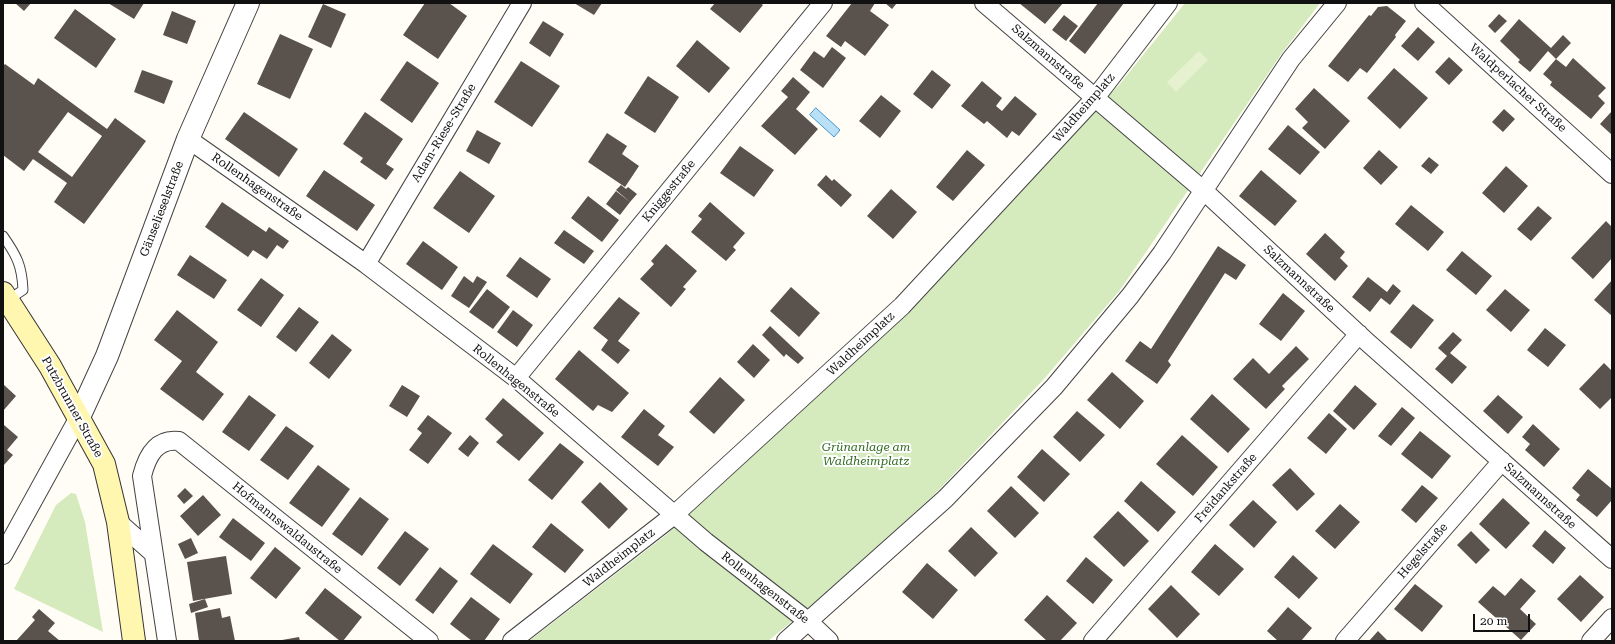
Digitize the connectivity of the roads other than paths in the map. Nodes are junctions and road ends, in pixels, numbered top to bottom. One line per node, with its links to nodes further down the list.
1 (248, 3): 9 (street, Gänselieselstraße)
2 (522, 3): 13 (street, Adam-Riese-Straße)
3 (823, 3): 16 (street, Kniggestraße)
4 (984, 3): 8 (street, Salzmannstraße)
5 (1168, 3): 8 (street, Waldheimplatz)
6 (1337, 3): 11 (street)
7 (1424, 3): 10 (street, Waldperlacher Straße)
8 (1095, 98): 11 (street, Salzmannstraße); 19 (street, Waldheimplatz)
9 (188, 139): 13 (street, Rollenhagenstraße); 17 (street, Gänselieselstraße)
10 (1612, 174)
11 (1203, 190): 15 (street, Salzmannstraße); 25 (street)
12 (3, 236): 14 (lane, Putzbrunner Straße)
13 (366, 264): 16 (street, Rollenhagenstraße)
14 (6, 297): 17 (main road, Putzbrunner Straße)
15 (1359, 334): 18 (street, Salzmannstraße); 32 (street, Freidankstraße)
16 (516, 378): 19 (street, Rollenhagenstraße)
17 (79, 417): 20 (main road, Putzbrunner Straße); 22 (street)
18 (1502, 462): 23 (street, Salzmannstraße); 33 (street, Hegelstraße)
19 (674, 515): 25 (street, Rollenhagenstraße); 29 (street, Waldheimplatz)
20 (118, 522): 21 (street); 26 (main road, Putzbrunner Straße)
21 (153, 553): 27 (street); 28 (street, Hofmannswaldaustraße)
22 (3, 555)
23 (1612, 559)
24 (1612, 618): 34 (street)
25 (809, 622): 30 (street); 31 (street, Rollenhagenstraße)
26 (134, 641)
27 (167, 641)
28 (429, 641)
29 (512, 641)
30 (786, 641)
31 (829, 641)
32 (1093, 641)
33 (1345, 641)
34 (1591, 641)

